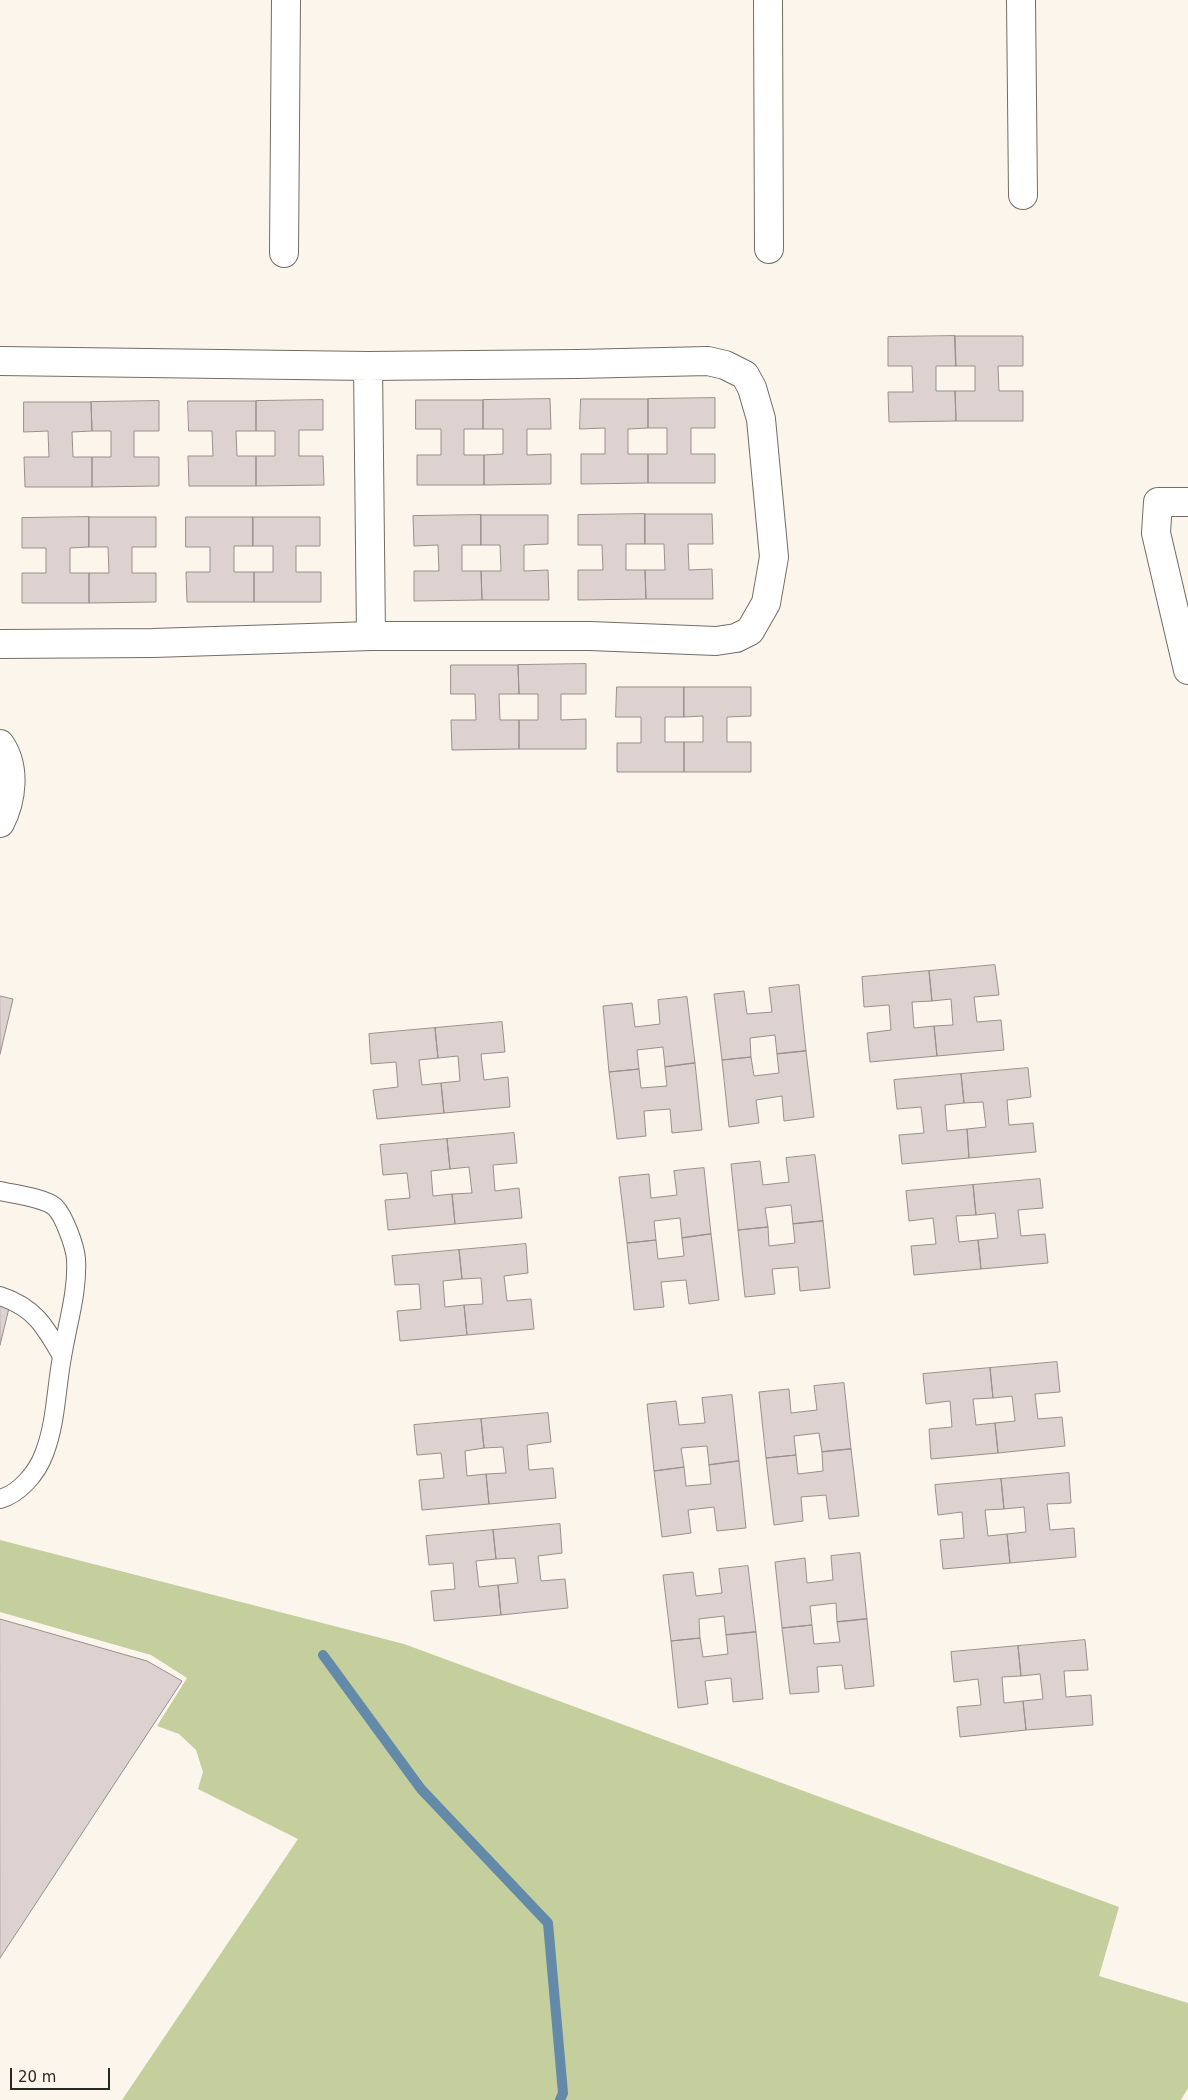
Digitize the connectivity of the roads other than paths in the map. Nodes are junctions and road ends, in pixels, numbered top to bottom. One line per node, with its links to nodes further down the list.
1 (286, 0): 6 (street)
2 (768, 0): 5 (street)
3 (1021, 0): 4 (street)
4 (1023, 194)
5 (769, 249)
6 (284, 253)
7 (0, 361): 8 (street)
8 (368, 366): 10 (street); 10 (street)
9 (1188, 502): 12 (street)
10 (371, 636): 11 (street)
11 (0, 644)
12 (1188, 670)
13 (0, 744): 14 (street)
14 (0, 823)
15 (0, 1191): 17 (lane)
16 (0, 1296): 17 (lane)
17 (62, 1356): 18 (lane)
18 (0, 1499)

